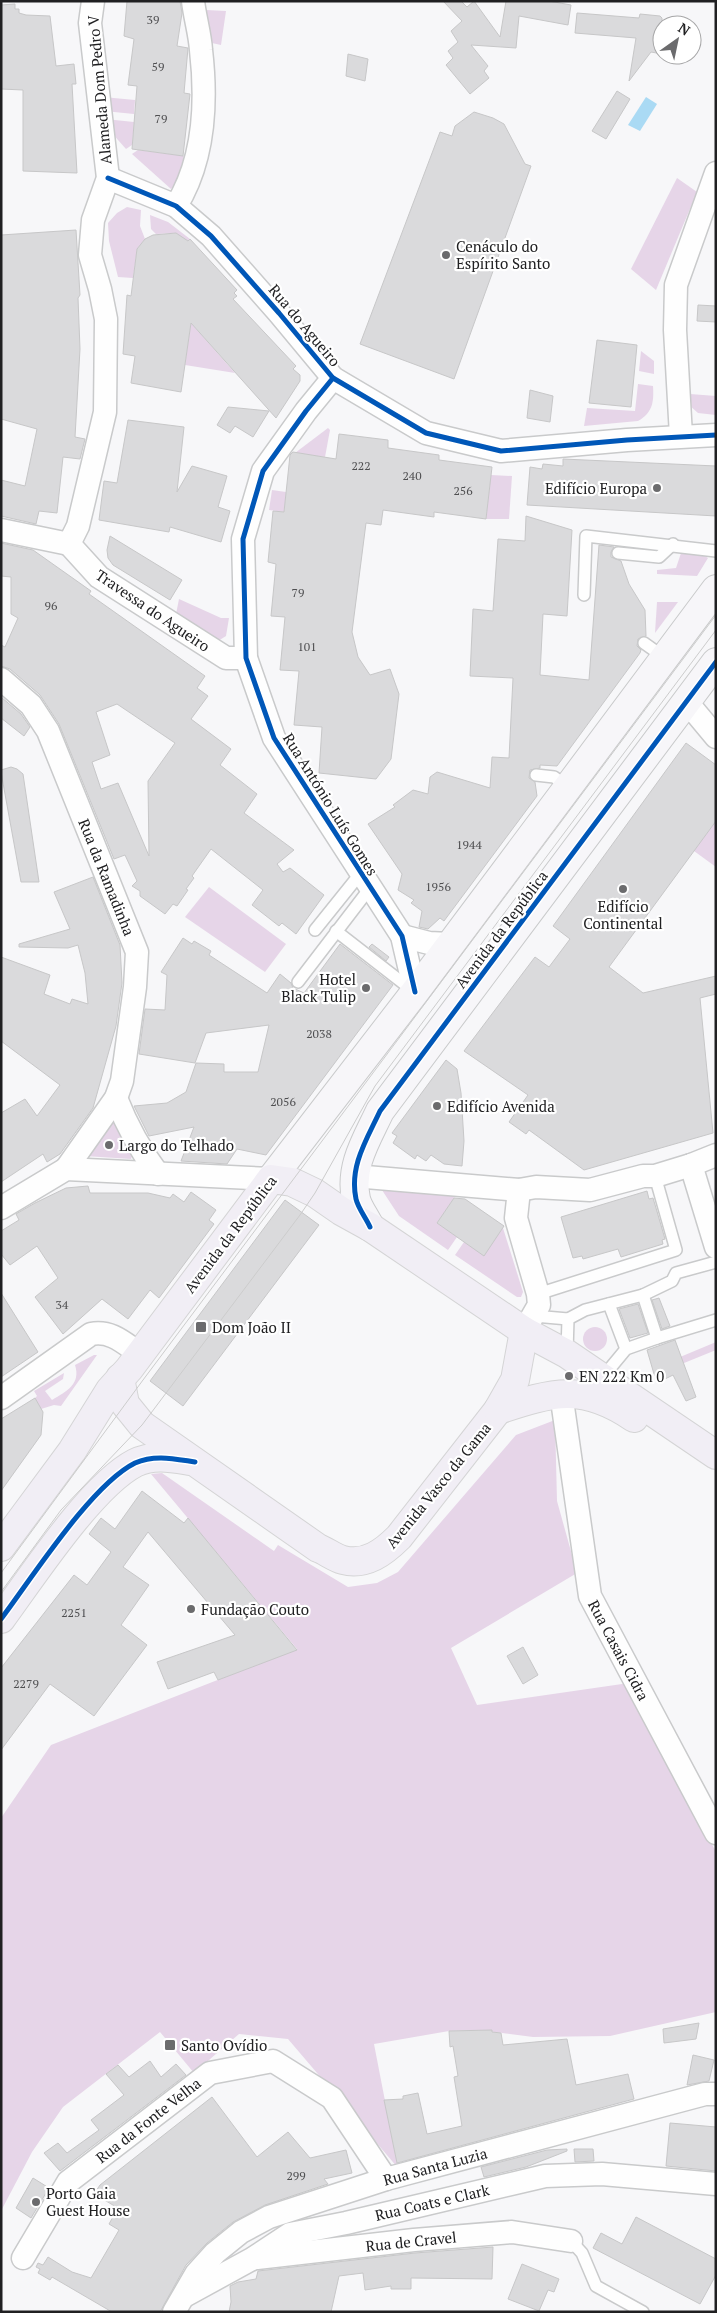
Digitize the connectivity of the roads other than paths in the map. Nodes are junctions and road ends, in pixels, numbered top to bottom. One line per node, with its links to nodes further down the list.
1 (93, 1): 4 (street, Alameda Dom Pedro V)
2 (193, 1): 5 (street)
3 (716, 173): 8 (street)
4 (108, 178): 5 (street, Rua do Agueiro); 10 (street)
5 (176, 206): 6 (street, Rua do Agueiro)
6 (334, 378): 8 (street, Rua do Agueiro); 16 (street, Rua António Luís Gomes)
7 (716, 435): 8 (street, Rua do Agueiro)
8 (681, 436)
9 (1, 530): 10 (street)
10 (69, 544): 16 (street, Travessa do Agueiro)
11 (673, 544): 12 (lane); 13 (lane); 15 (lane)
12 (716, 550)
13 (618, 553)
14 (716, 589): 22 (main road, Avenida da República)
15 (584, 595)
16 (246, 658): 23 (street, Rua António Luís Gomes)
17 (716, 662): 19 (main road, Avenida da República)
18 (1, 679): 30 (street, Rua da Ramadinha)
19 (686, 701): 20 (street); 35 (main road, Avenida da República)
20 (716, 737)
21 (536, 775): 22 (lane)
22 (558, 776): 27 (main road, Avenida da República)
23 (365, 881): 24 (lane); 25 (lane); 26 (street, Rua António Luís Gomes)
24 (315, 930)
25 (336, 931): 28 (lane); 29 (lane)
26 (402, 936): 27 (street); 29 (street, Rua António Luís Gomes)
27 (450, 944): 29 (main road, Avenida da República)
28 (298, 982)
29 (415, 992): 37 (main road, Avenida da República)
30 (116, 1098): 33 (street); 34 (street)
31 (716, 1155): 32 (street)
32 (691, 1165): 36 (street); 41 (street)
33 (66, 1169): 34 (street); 39 (street)
34 (158, 1174): 37 (street)
35 (354, 1176): 38 (street); 40 (main road, Avenida da República)
36 (655, 1176): 38 (street); 43 (lane)
37 (271, 1179): 40 (main road); 51 (main road, Avenida da República)
38 (519, 1190): 43 (street)
39 (1, 1208)
40 (370, 1227): 48 (main road)
41 (716, 1247)
42 (716, 1262): 44 (lane)
43 (538, 1294): 48 (street)
44 (643, 1295): 45 (lane); 49 (lane)
45 (609, 1304): 46 (lane); 50 (lane)
46 (568, 1320): 48 (lane); 52 (lane)
47 (716, 1320): 49 (lane)
48 (529, 1324): 52 (main road); 57 (main road, Avenida Vasco da Gama)
49 (657, 1338): 50 (lane)
50 (626, 1349): 54 (lane)
51 (140, 1354): 53 (main road, Avenida da República); 56 (street)
52 (567, 1354): 54 (main road)
53 (120, 1378): 59 (main road, Avenida Vasco da Gama); 61 (main road, Avenida da República)
54 (602, 1378): 58 (main road)
55 (561, 1393): 57 (main road, Avenida Vasco da Gama); 60 (main road, Avenida Vasco da Gama); 63 (street, Rua Casais Cidra)
56 (1, 1398)
57 (498, 1410): 59 (main road, Avenida Vasco da Gama)
58 (716, 1455)
59 (195, 1462): 62 (main road)
60 (716, 1476)
61 (1, 1547)
62 (1, 1619)
63 (716, 1833)
64 (716, 2094): 65 (street, Rua Santa Luzia)
65 (386, 2179): 68 (street, Rua da Fonte Velha); 70 (street, Rua Santa Luzia)
66 (716, 2184): 69 (street, Rua Coats e Clark)
67 (571, 2241): 69 (street, Rua de Cravel); 71 (lane)
68 (23, 2258)
69 (252, 2259): 70 (street, Rua Coats e Clark)
70 (180, 2303)
71 (643, 2312)

